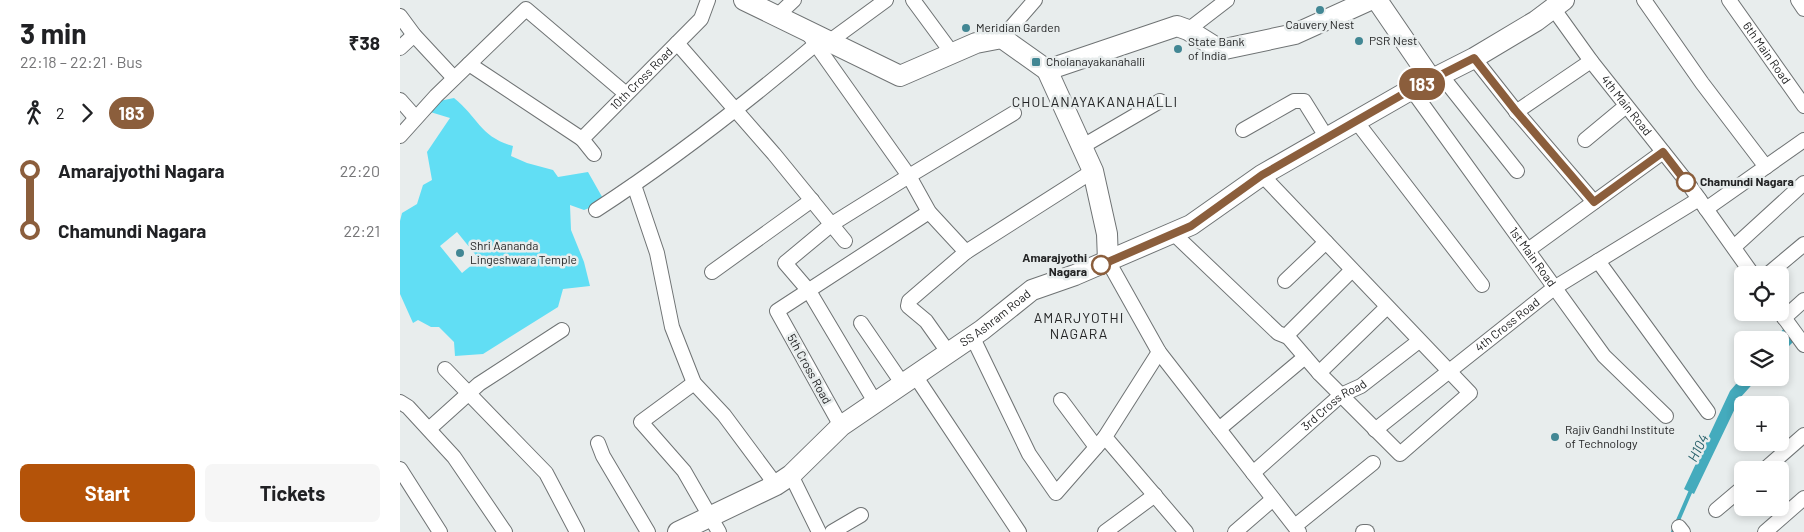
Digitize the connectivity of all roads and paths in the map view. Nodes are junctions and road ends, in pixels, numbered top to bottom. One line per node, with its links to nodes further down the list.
1 (708, 0): 21 (street, 10th Cross Road)
2 (744, 0): 16 (street)
3 (794, 0): 16 (street)
4 (886, 0): 19 (street)
5 (913, 0): 23 (street)
6 (1035, 0): 20 (street)
7 (1370, 0): 17 (street)
8 (1377, 0): 28 (street)
9 (1644, 0): 50 (street)
10 (1798, 0): 14 (street)
11 (1221, 2): 17 (street)
12 (1736, 2): 35 (street, 6th Main Road)
13 (1558, 4): 24 (street, SS Ashram Road); 25 (street, 4th Main Road)
14 (1804, 9)
15 (400, 16): 18 (street)
16 (777, 16): 19 (street)
17 (1188, 30): 27 (street)
18 (414, 35): 22 (street); 29 (street)
19 (817, 38): 23 (street); 36 (street); 54 (street)
20 (1002, 38): 23 (street); 27 (street)
21 (677, 43): 31 (street, 10th Cross Road); 36 (street)
22 (400, 48)
23 (952, 53)
24 (1474, 58): 28 (street, SS Ashram Road); 37 (street)
25 (1591, 61): 34 (street, 4th Main Road); 37 (street)
26 (469, 64): 29 (street); 31 (street); 44 (street)
27 (1047, 70): 47 (street)
28 (1435, 77): 30 (street, SS Ashram Road); 52 (street)
29 (454, 78): 39 (street)
30 (1412, 90): 40 (street, SS Ashram Road); 68 (street, 1st Main Road)
31 (626, 93): 44 (street, 10th Cross Road)
32 (400, 100): 39 (street)
33 (1160, 101): 47 (street)
34 (1626, 106): 45 (street); 48 (street, 4th Main Road)
35 (1804, 106)
36 (736, 110): 56 (street); 57 (street)
37 (1516, 112): 58 (street)
38 (1014, 113): 54 (street)
39 (415, 117): 42 (street)
40 (1356, 121): 43 (street, SS Ashram Road); 77 (street)
41 (1243, 130): 43 (street)
42 (400, 136)
43 (1327, 138): 53 (street, SS Ashram Road)
44 (582, 139): 49 (street)
45 (1585, 140)
46 (1804, 140): 50 (street, 4th Cross Road)
47 (1082, 146): 51 (street)
48 (1663, 152): 58 (street); 59 (street, 4th Main Road)
49 (594, 154)
50 (1766, 167): 59 (street, 4th Cross Road)
51 (1093, 171): 69 (street); 70 (street)
52 (1516, 171)
53 (1262, 175): 63 (street, SS Ashram Road); 65 (street)
54 (909, 176): 61 (street); 62 (street)
55 (1804, 183): 67 (street)
56 (634, 185): 60 (street); 97 (street)
57 (812, 200): 62 (street); 75 (street)
58 (1594, 202): 68 (street)
59 (1703, 204): 67 (street, 4th Main Road); 71 (street, 4th Cross Road)
60 (596, 210)
61 (929, 212): 69 (street); 79 (street)
62 (832, 224): 64 (street); 79 (street)
63 (1173, 233): 70 (street, SS Ashram Road); 87 (street)
64 (845, 241)
65 (1326, 242): 74 (street); 76 (street)
66 (1804, 244): 73 (street)
67 (1734, 247): 72 (street, 4th Main Road)
68 (1528, 250): 78 (street, 1st Main Road)
69 (966, 252): 90 (street)
70 (1108, 261): 86 (street, SS Ashram Road); 91 (street)
71 (1598, 261): 78 (street, 4th Cross Road); 103 (street)
72 (1748, 266)
73 (1778, 266)
74 (1352, 270): 81 (street); 87 (street)
75 (712, 272)
76 (1285, 281)
77 (1482, 285)
78 (1554, 288): 94 (street, 4th Cross Road); 104 (street, 1st Main Road)
79 (809, 291): 102 (street); 105 (street, 5th Cross Road)
80 (1804, 300): 82 (street)
81 (1387, 307): 88 (street); 95 (street)
82 (1789, 310)
83 (1786, 321): 89 (street)
84 (861, 322): 96 (street)
85 (562, 330): 98 (street)
86 (972, 336): 90 (street, SS Ashram Road); 110 (street)
87 (1288, 337): 92 (street)
88 (1419, 341): 94 (street); 99 (street, 3rd Cross Road)
89 (1804, 346)
90 (948, 352): 96 (street, SS Ashram Road)
91 (1160, 352): 106 (street); 110 (street)
92 (1305, 357): 95 (street); 106 (street)
93 (445, 369): 98 (street)
94 (1449, 372): 108 (street, 4th Cross Road); 108 (street)
95 (1319, 373): 99 (street)
96 (908, 379): 102 (street, SS Ashram Road); 132 (street)
97 (694, 383): 116 (street); 123 (street)
98 (469, 395): 107 (street); 127 (street)
99 (1341, 395): 108 (street); 115 (street, 3rd Cross Road)
100 (1061, 400): 110 (street)
101 (400, 402): 107 (street)
102 (875, 402): 105 (street, SS Ashram Road)
103 (1708, 412)
104 (1666, 416)
105 (841, 426): 116 (street, SS Ashram Road)
106 (1219, 429): 115 (street)
107 (428, 430): 126 (street)
108 (1375, 430)
109 (1804, 435): 112 (street)
110 (1100, 442): 117 (street)
111 (598, 443): 128 (street)
112 (1774, 461)
113 (1373, 463): 124 (street)
114 (400, 469): 125 (street)
115 (1253, 473): 120 (street)
116 (783, 480): 123 (street, SS Ashram Road); 130 (street)
117 (1155, 495): 133 (street); 134 (street)
118 (1734, 495): 121 (street)
119 (1804, 498): 136 (street)
120 (1273, 499): 124 (street); 135 (street)
121 (1716, 510)
122 (860, 516): 131 (street)
123 (715, 524): 129 (street, SS Ashram Road)
124 (1297, 529)
125 (440, 532)
126 (505, 532)
127 (577, 532)
128 (648, 532)
129 (678, 532)
130 (819, 532)
131 (832, 532)
132 (1019, 532)
133 (1105, 532)
134 (1186, 532)
135 (1235, 532)
136 (1764, 532)

